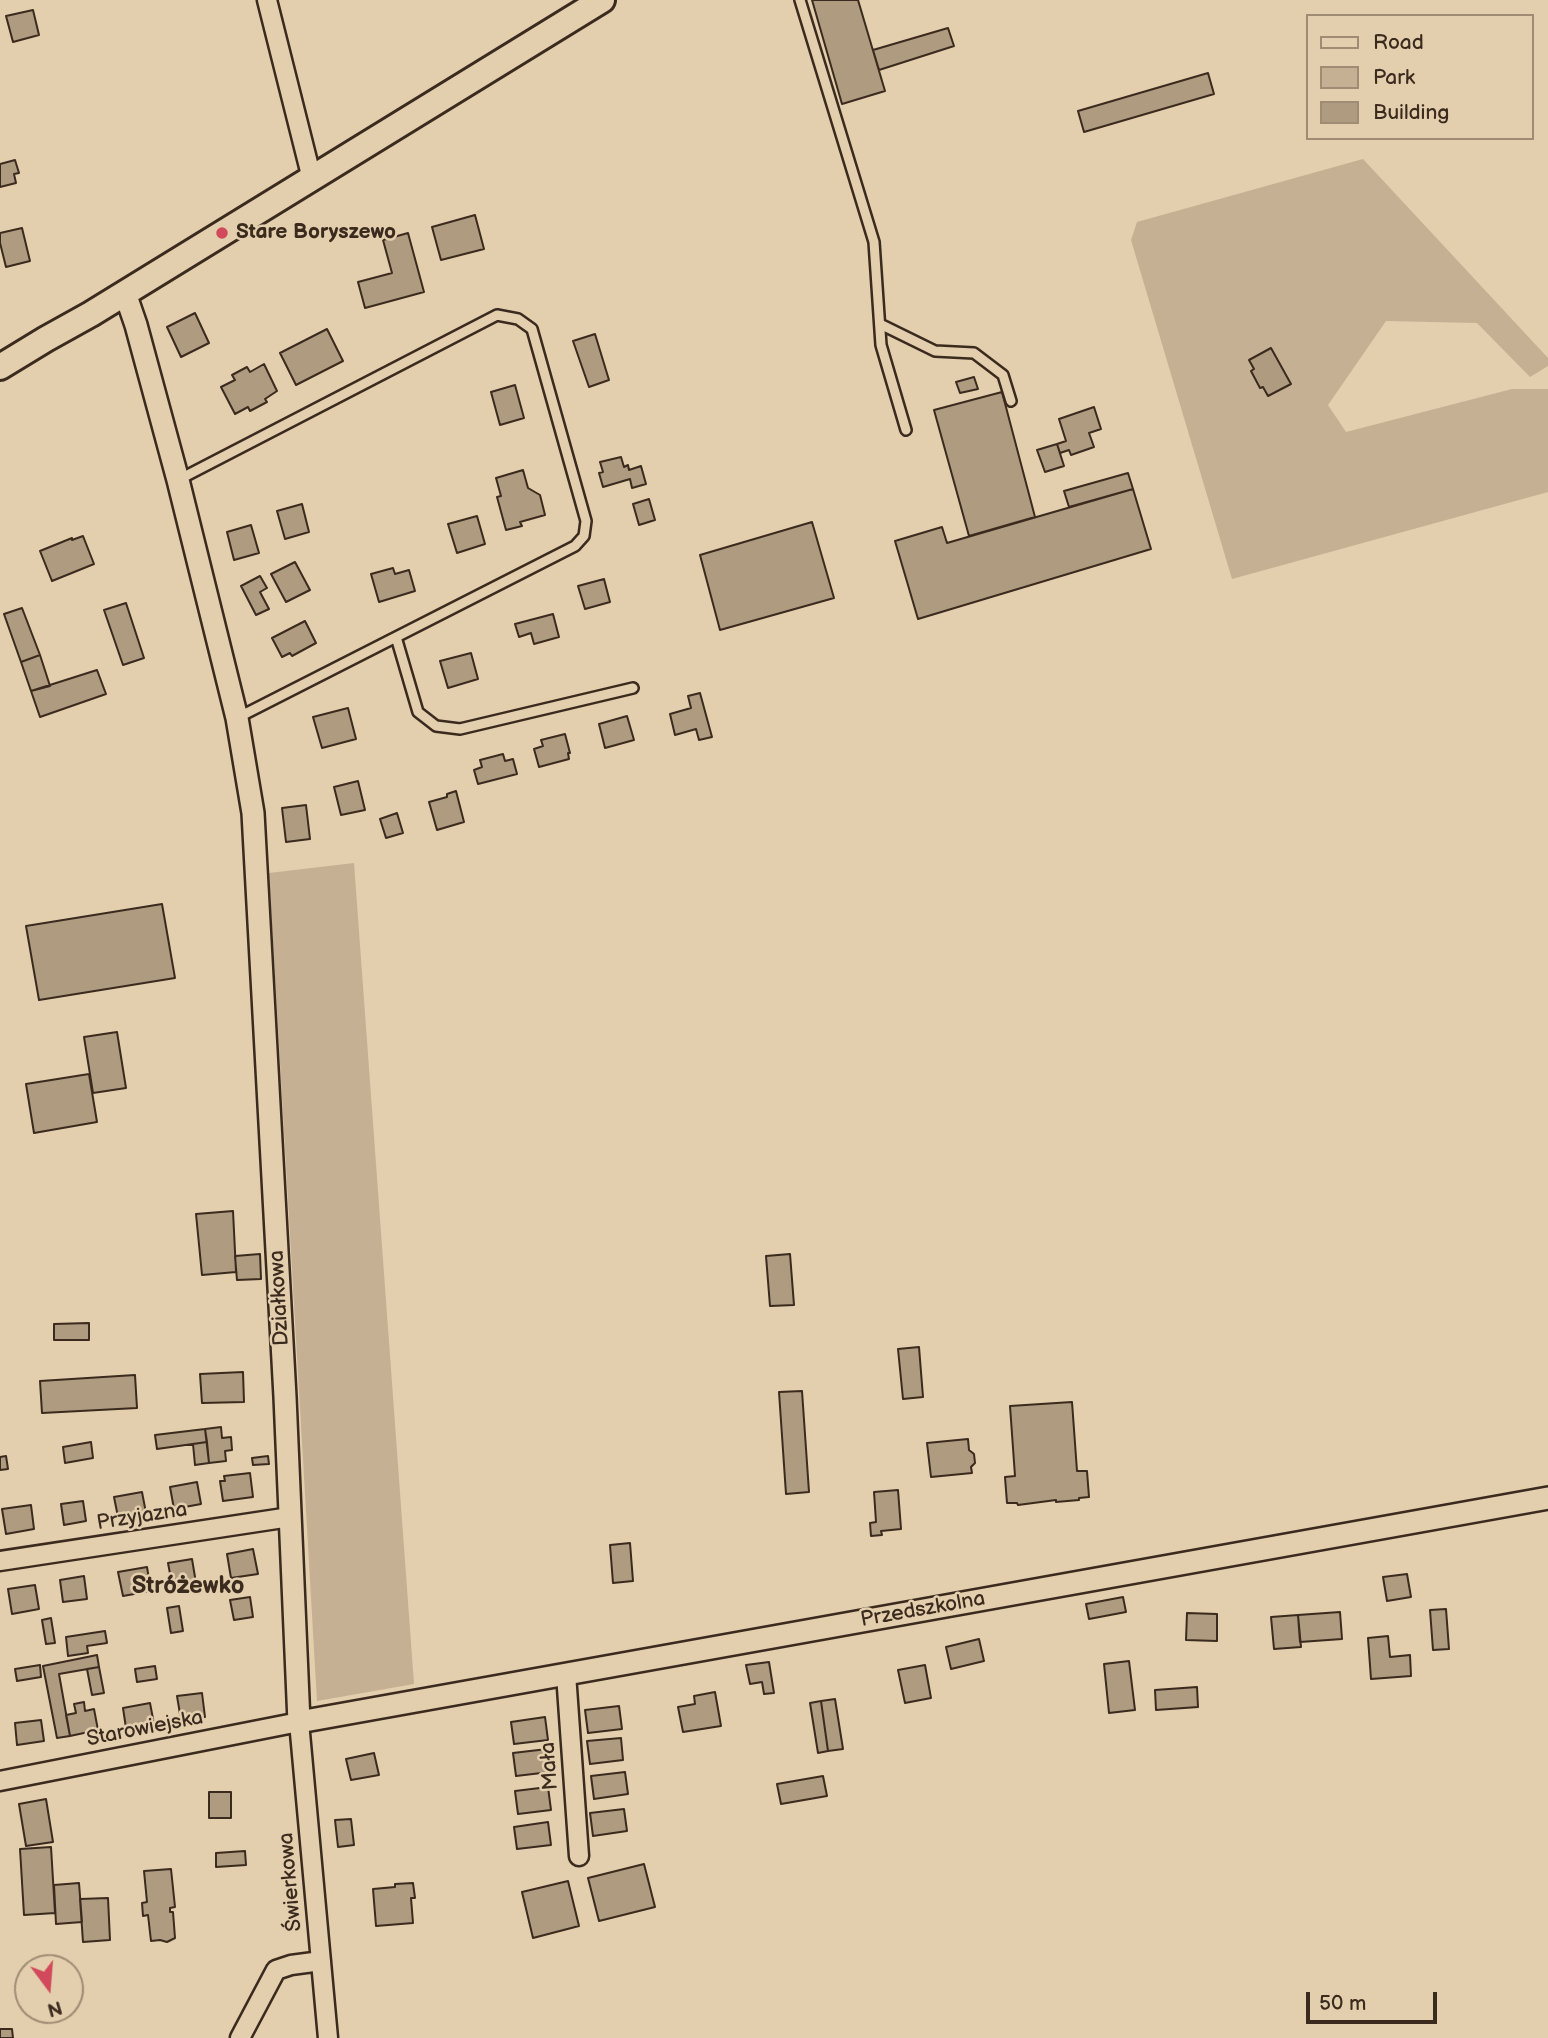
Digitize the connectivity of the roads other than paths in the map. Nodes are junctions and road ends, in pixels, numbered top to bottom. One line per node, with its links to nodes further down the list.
1 (267, 0): 4 (street)
2 (602, 0): 4 (main road)
3 (800, 0): 6 (lane)
4 (312, 178): 5 (main road)
5 (125, 293): 7 (main road); 10 (street, Działkowa)
6 (880, 324): 8 (lane); 9 (lane)
7 (0, 368)
8 (1011, 401)
9 (906, 430)
10 (178, 481): 11 (lane); 13 (street, Działkowa)
11 (396, 637): 12 (lane); 13 (lane)
12 (633, 688)
13 (237, 718): 15 (street, Działkowa)
14 (1548, 1498): 17 (street, Przedszkolna)
15 (290, 1517): 16 (street, Przyjazna); 18 (street, Działkowa)
16 (0, 1561)
17 (566, 1674): 18 (street, Przedszkolna); 20 (street, Mała)
18 (299, 1722): 19 (street, Starowiejska); 21 (street, Świerkowa)
19 (0, 1782)
20 (579, 1856)
21 (321, 1961): 22 (street); 23 (street, Świerkowa)
22 (240, 2038)
23 (328, 2038)

